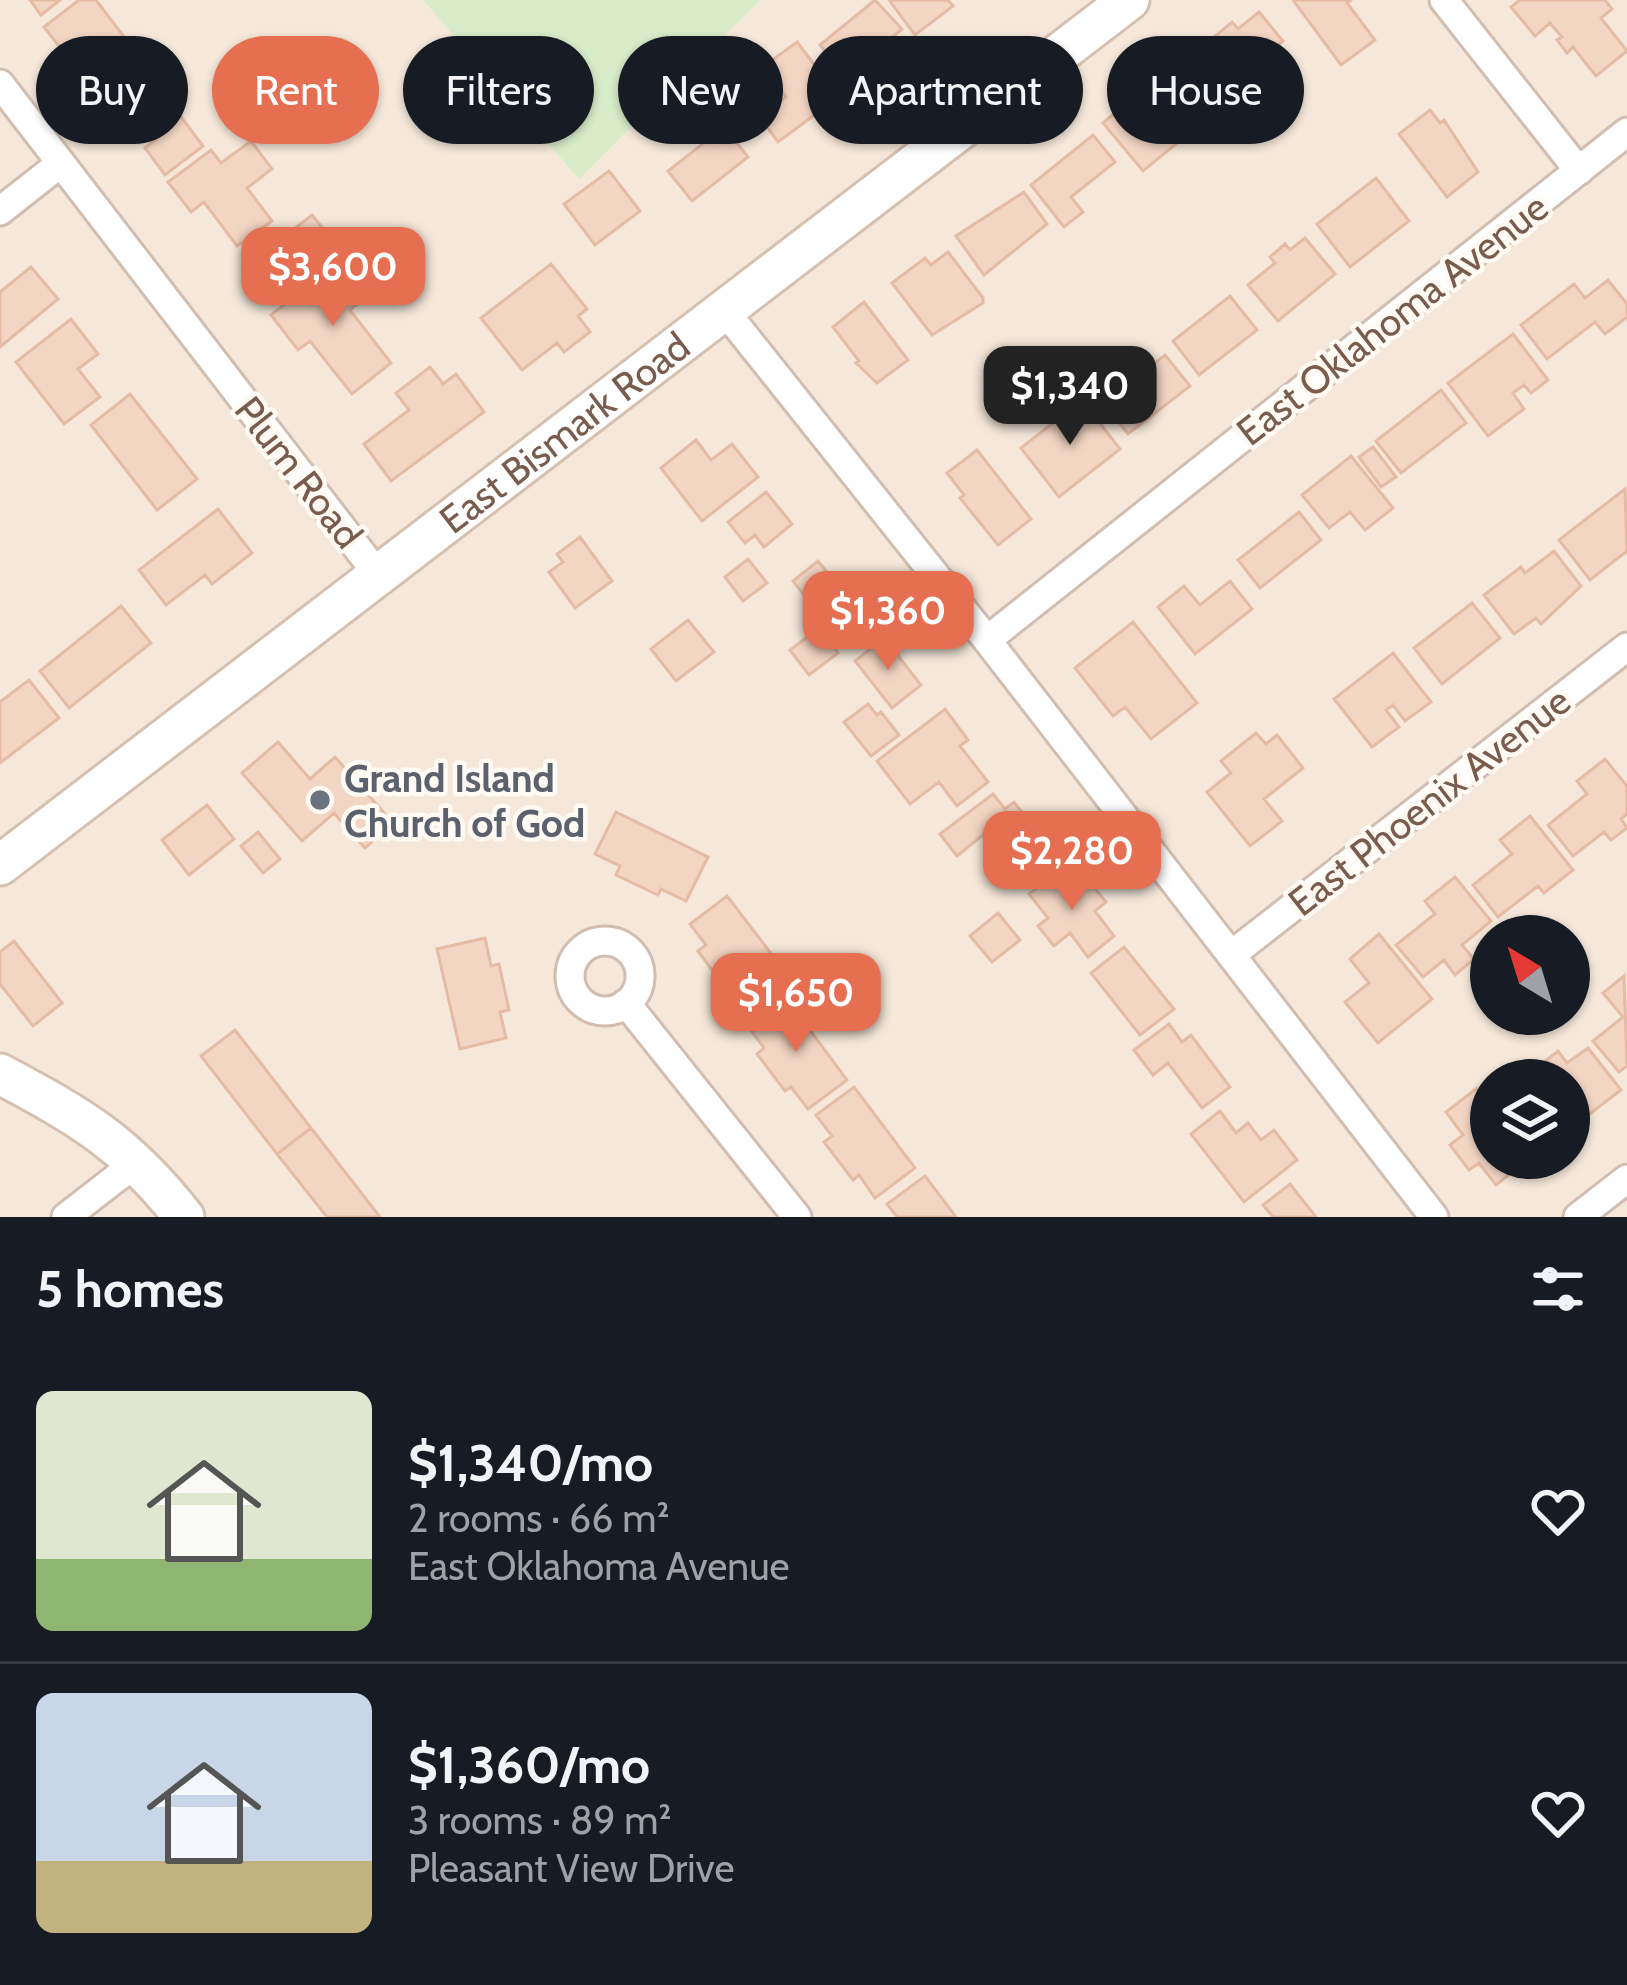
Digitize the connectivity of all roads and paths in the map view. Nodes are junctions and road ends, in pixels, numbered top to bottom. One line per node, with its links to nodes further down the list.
1 (1129, 0): 8 (street, East Bismark Road)
2 (1444, 0): 6 (street)
3 (0, 84): 5 (street, Plum Road)
4 (1627, 132): 6 (street, East Oklahoma Avenue)
5 (61, 164): 7 (street); 9 (street, Plum Road)
6 (1579, 171): 10 (street, East Oklahoma Avenue)
7 (0, 211)
8 (724, 310): 9 (street, East Bismark Road); 10 (street)
9 (379, 576): 12 (street, East Bismark Road)
10 (987, 640): 13 (street)
11 (1627, 647): 13 (street, East Phoenix Avenue)
12 (0, 865)
13 (1231, 955): 21 (street)
14 (626, 1003): 20 (street)
15 (0, 1074): 16 (street)
16 (137, 1162): 18 (street); 19 (street)
17 (1627, 1179): 22 (street)
18 (66, 1217)
19 (184, 1217)
20 (797, 1217)
21 (1434, 1217)
22 (1578, 1217)

